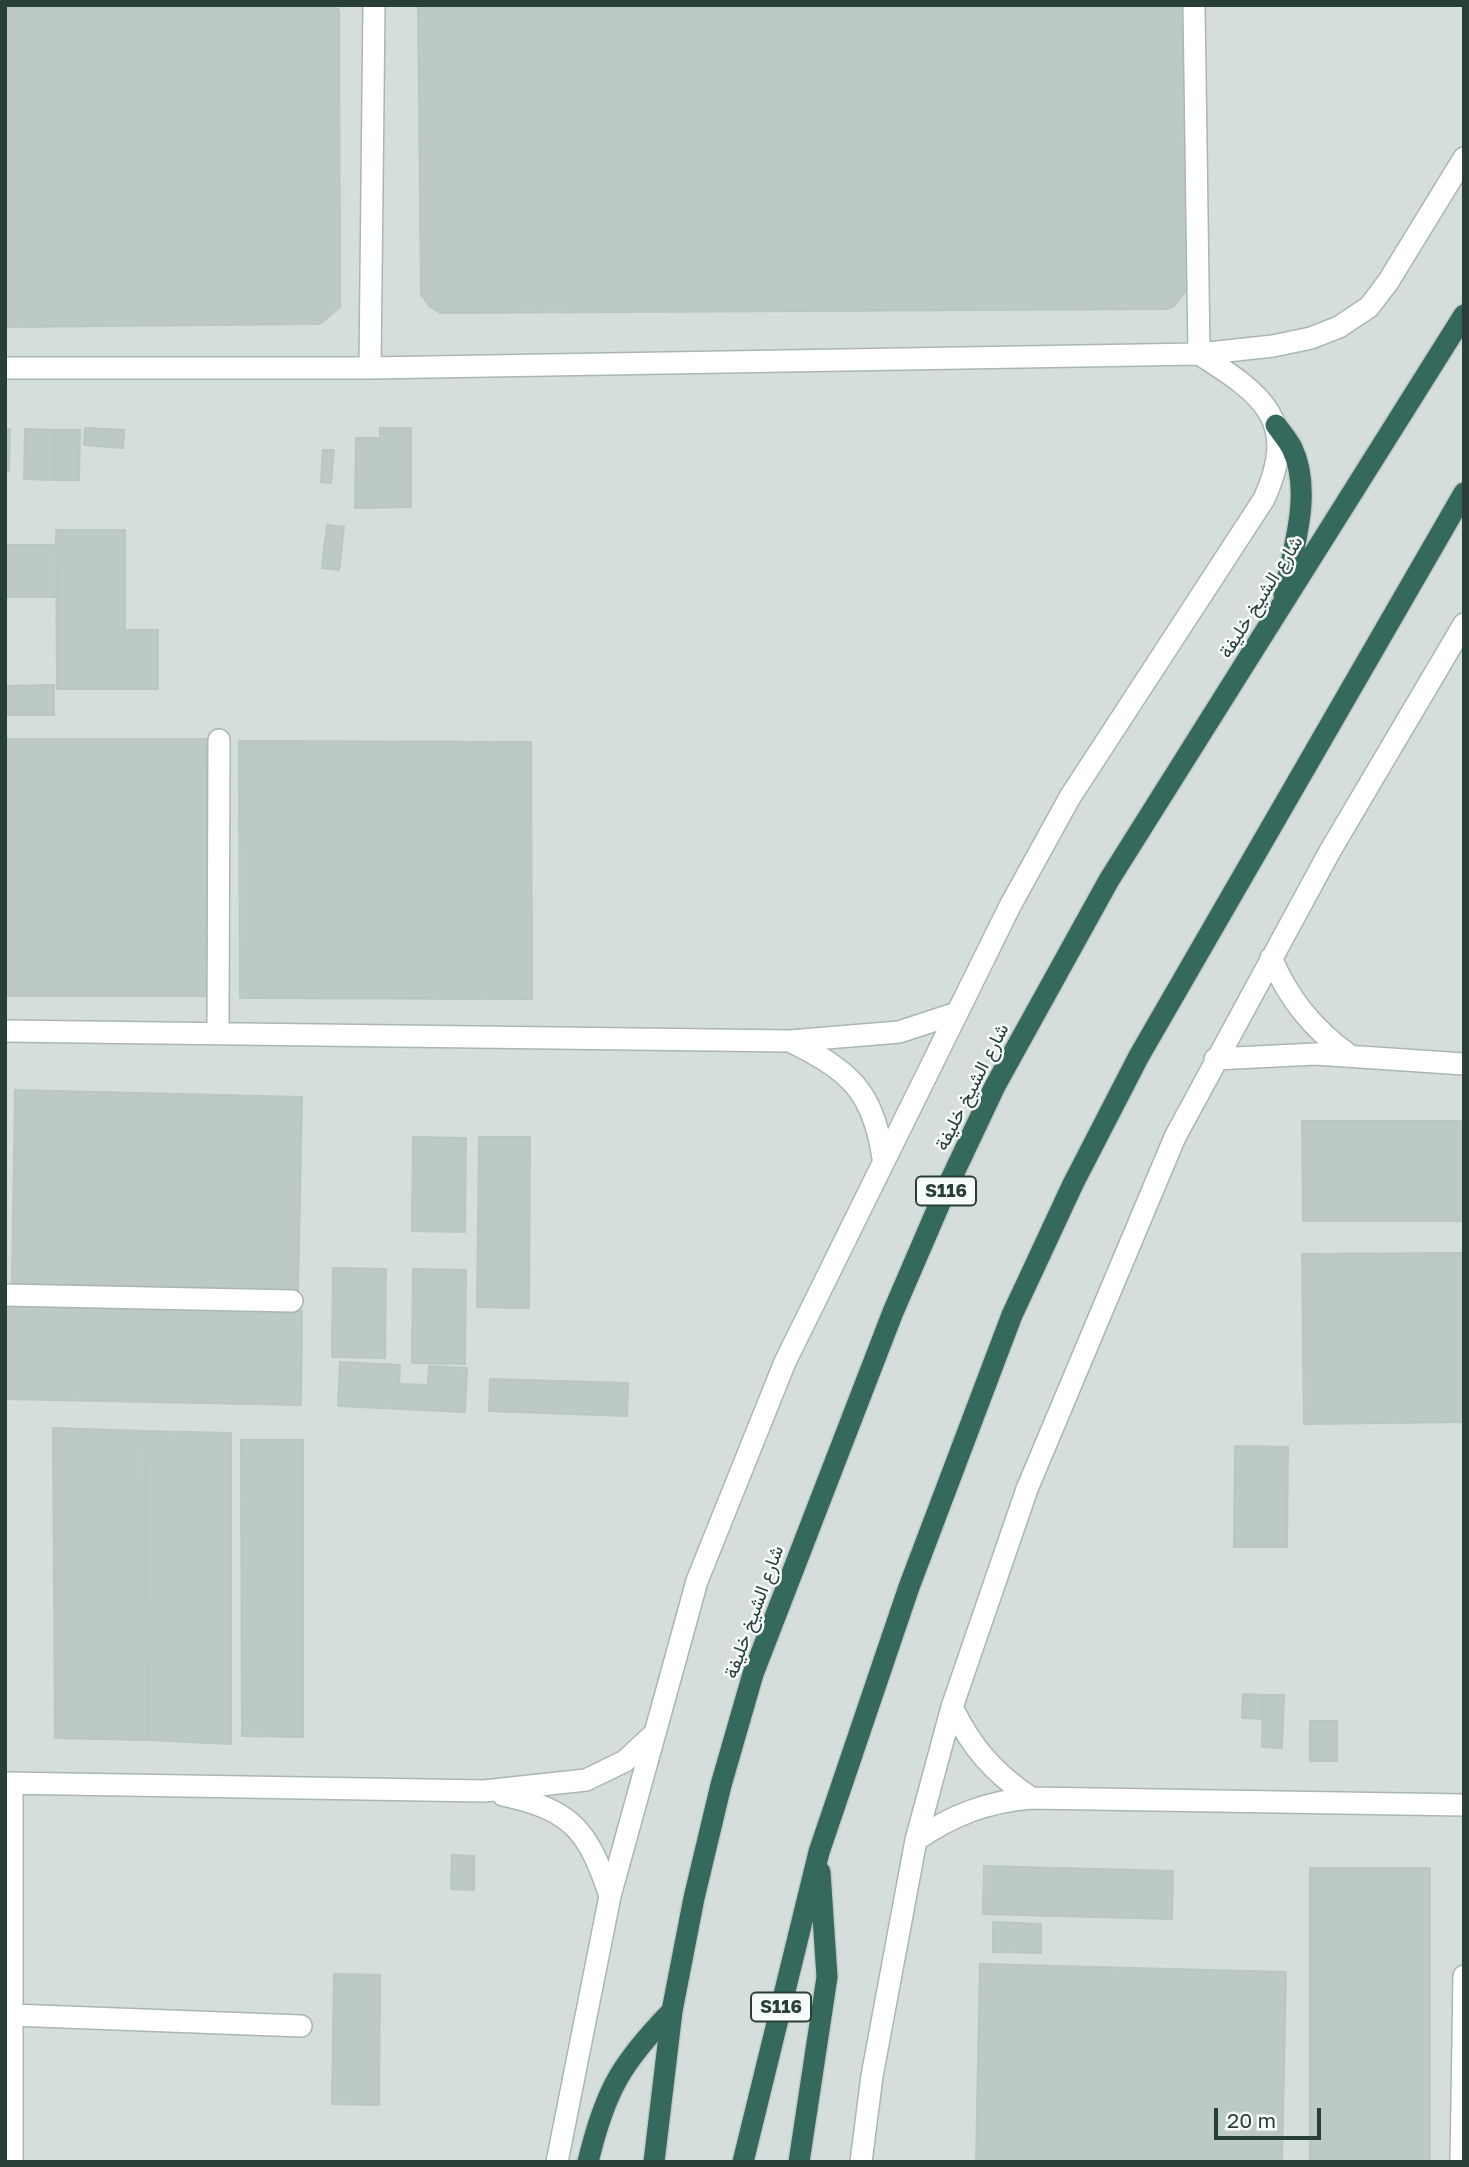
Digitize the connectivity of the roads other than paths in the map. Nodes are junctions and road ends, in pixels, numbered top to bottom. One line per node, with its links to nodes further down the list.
1 (374, 5): 7 (street)
2 (1194, 5): 5 (street)
3 (1464, 158): 5 (street)
4 (1464, 315): 10 (highway, شارع الشيخ خليفة / S116)
5 (1199, 354): 7 (street); 8 (street)
6 (5, 368): 7 (street)
7 (370, 368)
8 (1276, 425): 10 (highway); 14 (street)
9 (1464, 492): 31 (highway, S116)
10 (1282, 608): 34 (highway, شارع الشيخ خليفة / S116)
11 (1464, 624): 13 (street)
12 (219, 740): 16 (street)
13 (1271, 958): 18 (street); 19 (street)
14 (957, 1013): 17 (street); 21 (street)
15 (5, 1031): 16 (street)
16 (218, 1033): 17 (street)
17 (790, 1041): 21 (street)
18 (1349, 1055): 19 (street); 20 (street)
19 (1215, 1059): 24 (street)
20 (1464, 1063)
21 (883, 1158): 25 (street)
22 (5, 1295): 23 (street)
23 (292, 1301)
24 (951, 1707): 28 (street); 30 (street)
25 (655, 1732): 27 (street); 32 (street)
26 (9, 1783): 27 (street); 35 (street)
27 (484, 1791): 32 (street)
28 (1031, 1798): 29 (street); 30 (street)
29 (1464, 1805)
30 (916, 1840): 43 (street)
31 (819, 1852): 41 (highway, S116); 42 (highway)
32 (610, 1896): 38 (street)
33 (1464, 1976): 44 (street)
34 (672, 2011): 39 (highway); 40 (highway, شارع الشيخ خليفة / S116)
35 (12, 2015): 36 (street); 37 (street)
36 (301, 2026)
37 (12, 2162)
38 (557, 2162)
39 (588, 2162)
40 (654, 2162)
41 (743, 2162)
42 (799, 2162)
43 (861, 2162)
44 (1461, 2162)

